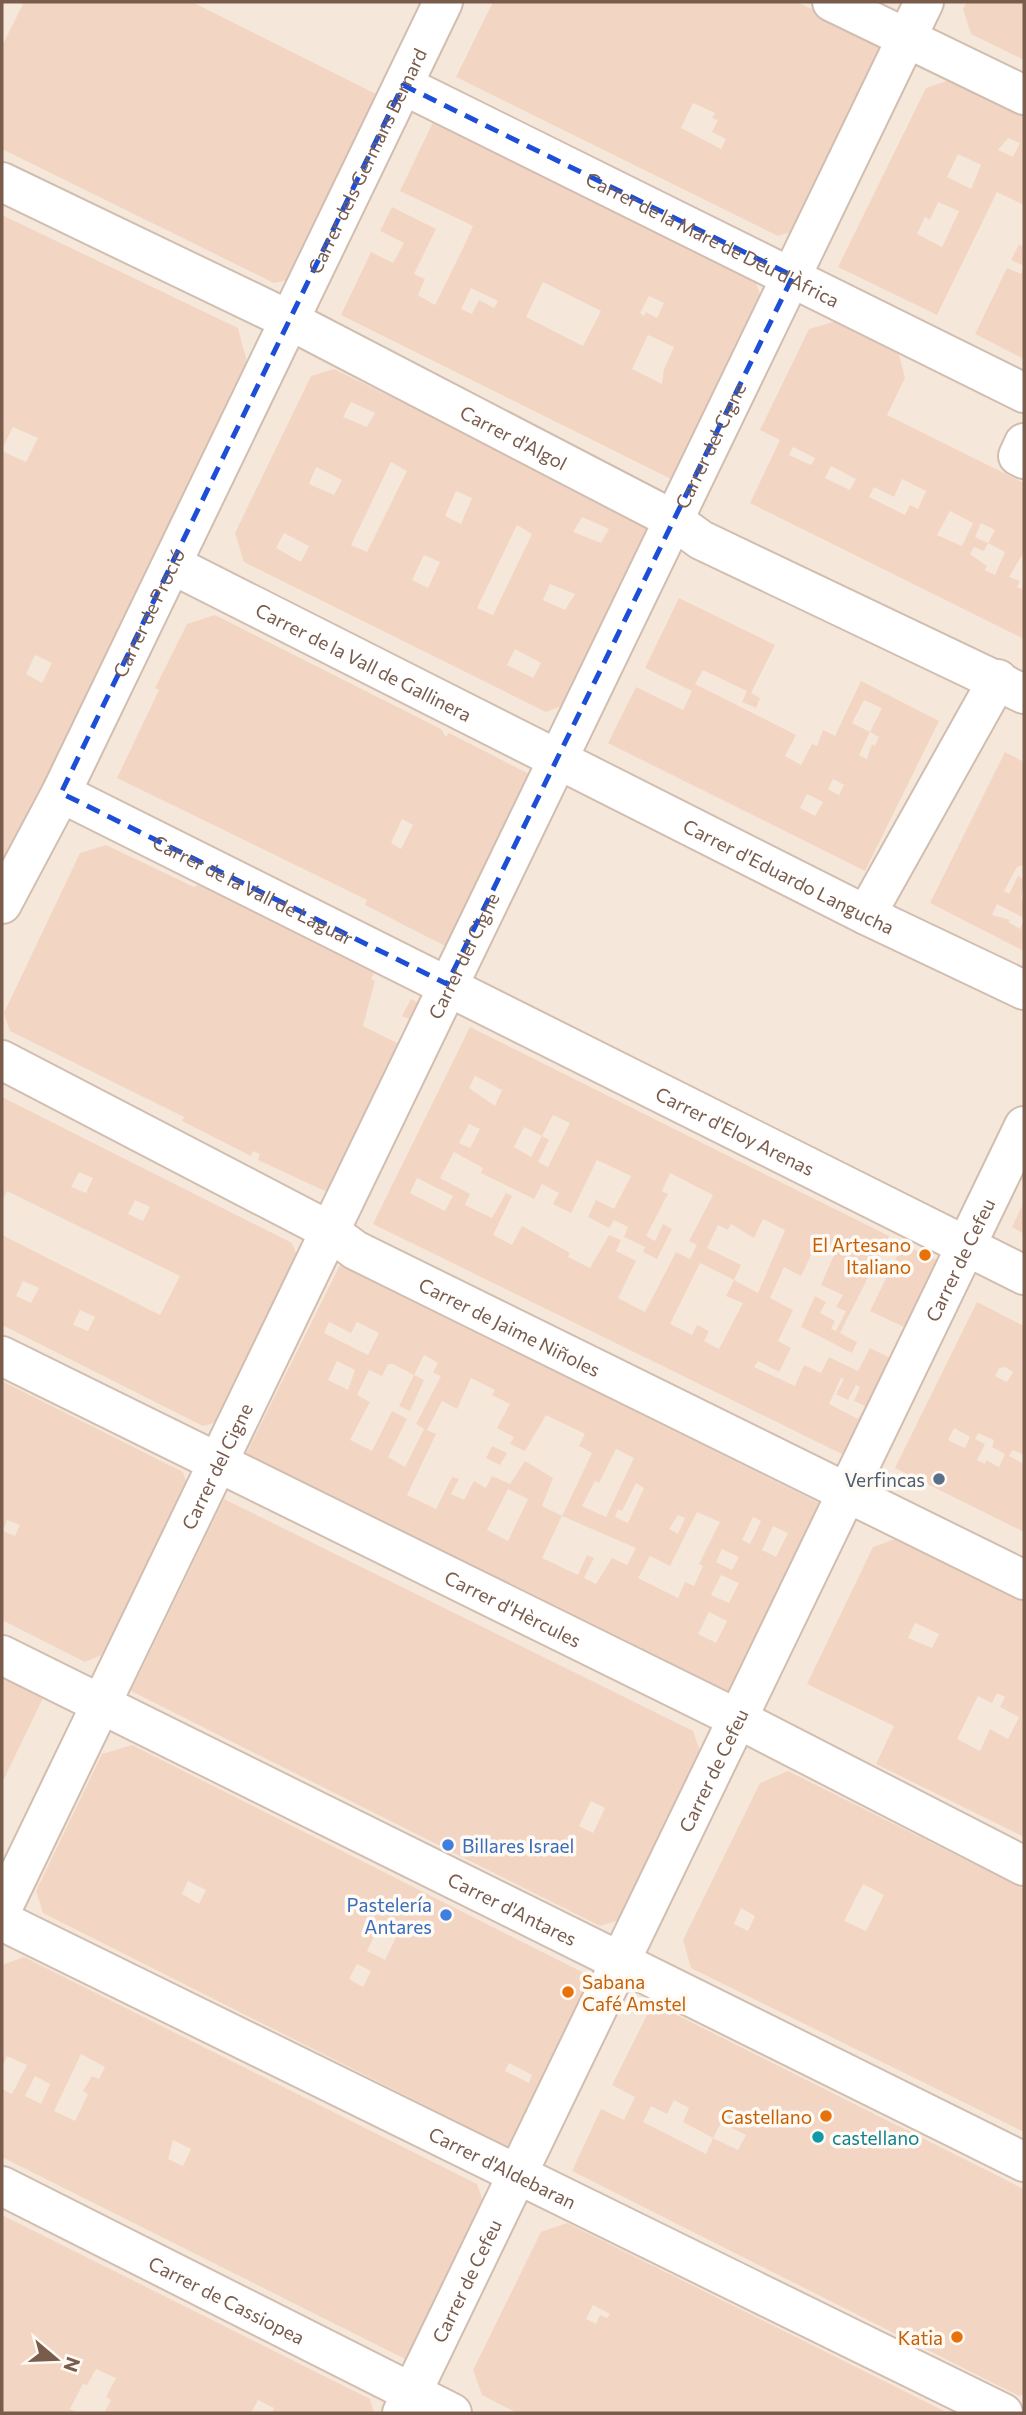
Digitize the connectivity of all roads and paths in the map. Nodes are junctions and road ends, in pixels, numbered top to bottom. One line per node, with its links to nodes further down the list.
1 (443, 2): 5 (street, Carrer dels Germans Bernard)
2 (832, 2): 4 (street)
3 (924, 2): 4 (street, Carrer del Cigne)
4 (906, 38): 6 (street); 8 (street, Carrer del Cigne)
5 (403, 85): 8 (street, Carrer de la Mare de Déu d'Àfrica); 9 (street, Carrer dels Germans Bernard)
6 (1024, 95)
7 (2, 182): 9 (street, Carrer d'Algol)
8 (793, 276): 10 (street, Carrer de la Mare de Déu d'Àfrica); 13 (street, Carrer del Cigne)
9 (289, 320): 13 (street, Carrer d'Algol); 14 (street, Carrer de Proció)
10 (1024, 393)
11 (1024, 443): 12 (street)
12 (1024, 459)
13 (672, 519): 15 (street, Carrer d'Algol); 16 (street, Carrer del Cigne)
14 (173, 565): 16 (street, Carrer de la Vall de Gallinera); 17 (street, Carrer de Proció)
15 (1011, 686): 19 (street)
16 (556, 757): 19 (street, Carrer d'Eduardo Langucha); 20 (street, Carrer del Cigne)
17 (61, 793): 18 (street, Carrer de Proció); 20 (street, Carrer de la Vall de Laguar)
18 (2, 904)
19 (866, 915): 21 (street, Carrer d'Eduardo Langucha)
20 (447, 984): 24 (street, Carrer del Cigne); 25 (street, Carrer d'Eloy Arenas)
21 (1024, 990)
22 (2, 1060): 24 (street, Carrer de Jaime Niñoles)
23 (1024, 1126): 25 (street, Carrer de Cefeu)
24 (328, 1230): 28 (street, Carrer del Cigne); 29 (street, Carrer de Jaime Niñoles)
25 (966, 1246): 26 (street, Carrer d'Eloy Arenas); 29 (street, Carrer de Cefeu)
26 (1024, 1275)
27 (2, 1356): 28 (street, Carrer d'Hèrcules)
28 (216, 1464): 32 (street, Carrer del Cigne); 33 (street, Carrer d'Hèrcules)
29 (846, 1491): 30 (street, Carrer de Jaime Niñoles); 33 (street, Carrer de Cefeu)
30 (1024, 1580)
31 (2, 1655): 32 (street, Carrer d'Antares)
32 (99, 1704): 35 (street, Carrer del Cigne); 37 (street, Carrer d'Antares)
33 (736, 1718): 34 (street, Carrer d'Hèrcules); 37 (street, Carrer de Cefeu)
34 (1024, 1866)
35 (2, 1909)
36 (2, 1921): 39 (street, Carrer d'Aldebaran)
37 (620, 1963): 38 (street, Carrer d'Antares); 39 (street, Carrer de Cefeu)
38 (1024, 2162)
39 (518, 2176): 41 (street, Carrer de Cefeu); 43 (street, Carrer d'Aldebaran)
40 (2, 2186): 41 (street, Carrer de Cassiopea)
41 (407, 2403): 42 (street, Carrer de Cassiopea)
42 (452, 2413)
43 (1003, 2413)

